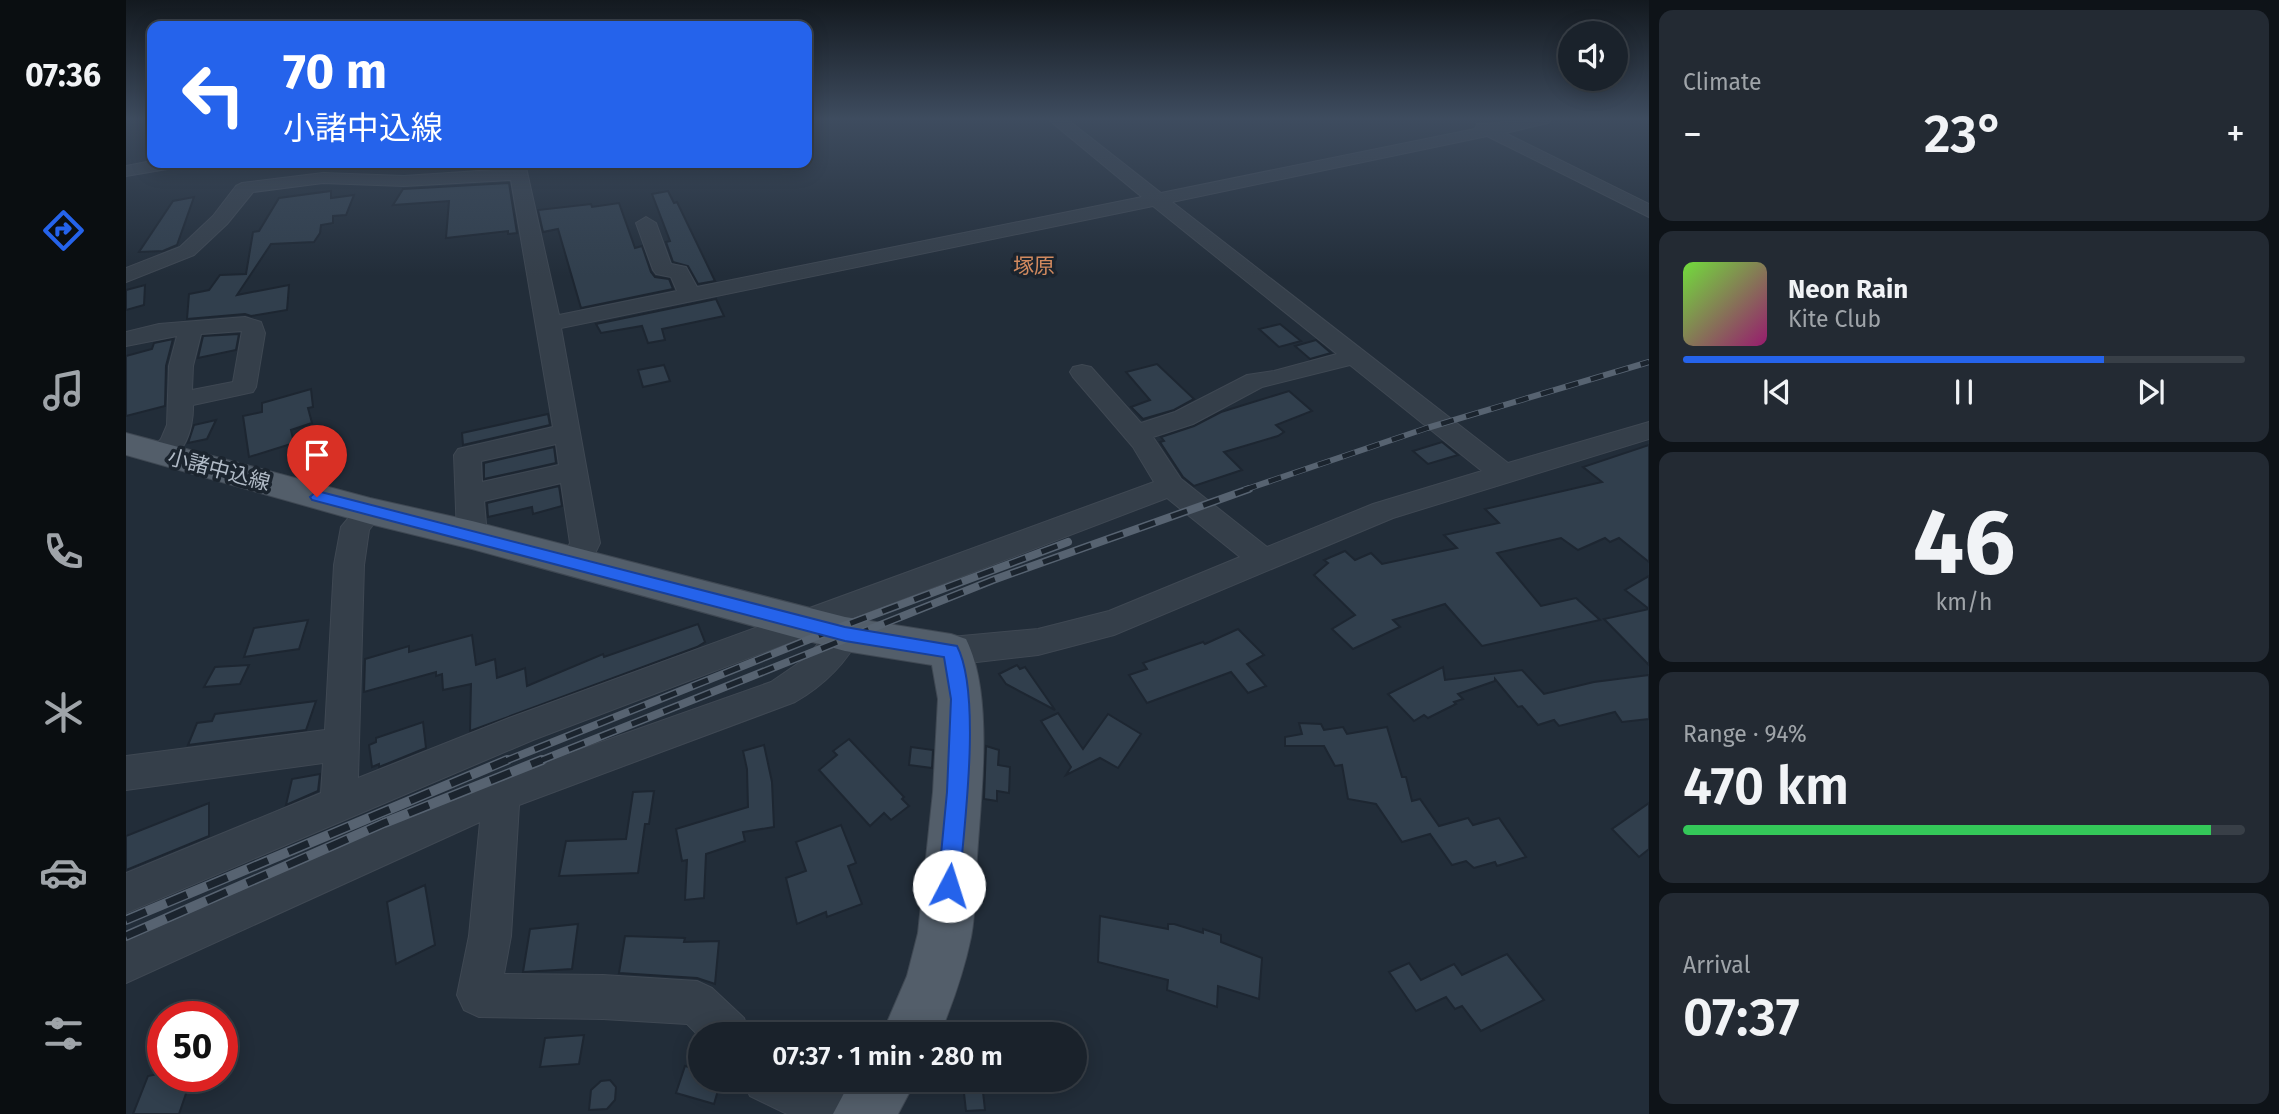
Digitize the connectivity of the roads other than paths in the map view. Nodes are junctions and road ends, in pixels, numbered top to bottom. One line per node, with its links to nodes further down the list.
1 (490, 172): 9 (street)
2 (519, 172): 11 (street)
3 (1122, 172): 6 (street)
4 (1292, 172): 6 (street)
5 (1571, 172): 7 (street)
6 (1157, 200): 10 (street); 14 (street)
7 (1649, 211)
8 (646, 223): 10 (street)
9 (126, 276)
10 (689, 294): 11 (street)
11 (549, 324): 18 (street)
12 (191, 328): 13 (street); 16 (street); 16 (street)
13 (126, 339)
14 (1355, 356): 19 (street); 22 (street)
15 (1082, 372): 19 (street)
16 (180, 400): 20 (street)
17 (1649, 430): 22 (street)
18 (567, 433): 21 (street); 25 (street)
19 (1136, 434): 23 (street)
20 (143, 449): 24 (main road, 小諸中込線)
21 (573, 471): 25 (street); 27 (street)
22 (1504, 474): 26 (street)
23 (1171, 486): 26 (street); 28 (street)
24 (370, 511): 25 (main road, 小諸中込線); 31 (street)
25 (470, 515): 27 (main road, 小諸中込線)
26 (1265, 561): 30 (street)
27 (576, 562): 28 (main road, 小諸中込線)
28 (806, 623): 29 (main road, 小諸中込線); 34 (street)
29 (845, 634): 30 (main road, 小諸中込線); 33 (street)
30 (951, 651): 38 (main road)
31 (341, 744): 32 (street); 34 (street)
32 (126, 773)
33 (501, 794): 36 (street); 37 (street)
34 (340, 803): 35 (street)
35 (126, 893)
36 (126, 962)
37 (716, 1022)
38 (916, 1022)
39 (791, 1092): 41 (street)
40 (878, 1092): 42 (main road)
41 (838, 1114)
42 (863, 1114)

